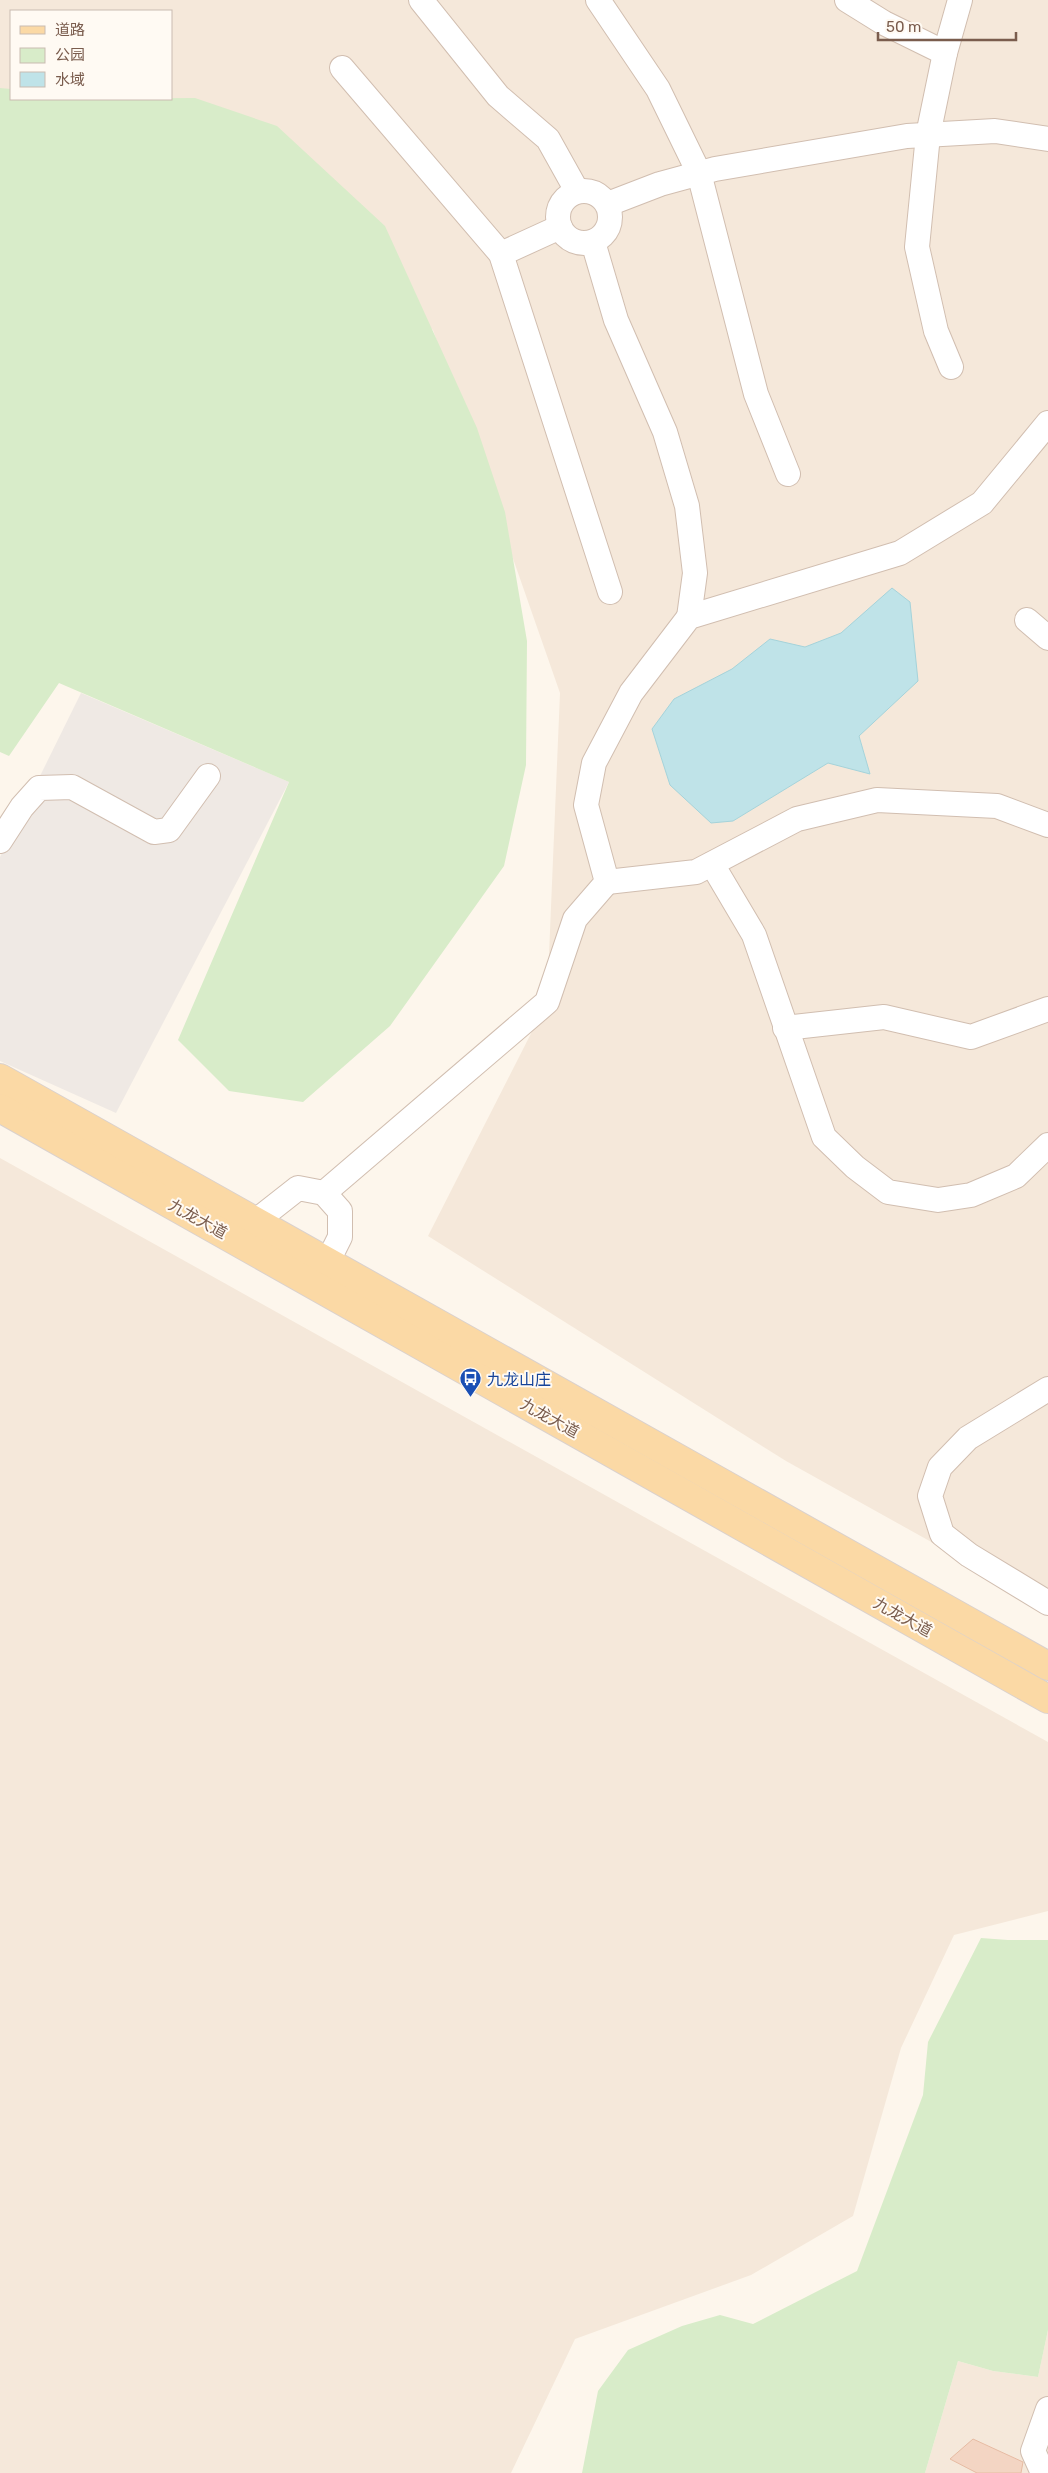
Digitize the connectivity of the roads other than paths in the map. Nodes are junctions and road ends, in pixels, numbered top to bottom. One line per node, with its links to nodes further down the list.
1 (421, 0): 10 (street)
2 (598, 0): 9 (street)
3 (847, 0): 5 (street)
4 (960, 0): 5 (street)
5 (944, 53): 7 (street)
6 (342, 68): 14 (street)
7 (928, 135): 8 (street); 9 (street); 15 (street)
8 (1048, 139)
9 (700, 173): 11 (street); 17 (street)
10 (577, 191): 11 (street); 12 (street)
11 (608, 204): 13 (street)
12 (560, 227): 13 (street); 14 (street)
13 (593, 242): 19 (street)
14 (501, 254): 18 (street)
15 (951, 366)
16 (1048, 423): 19 (street)
17 (788, 474)
18 (610, 592)
19 (689, 617): 26 (street)
20 (1027, 620): 21 (street)
21 (1048, 638)
22 (208, 776): 24 (street)
23 (1048, 825): 25 (street)
24 (0, 841)
25 (712, 864): 26 (street); 28 (street)
26 (607, 882): 32 (street)
27 (1048, 1009): 28 (street)
28 (785, 1028): 31 (street)
29 (0, 1078): 33 (main road, 九龙大道)
30 (0, 1108): 36 (main road, 九龙大道)
31 (1048, 1145)
32 (324, 1193): 33 (street); 35 (street)
33 (256, 1221): 34 (main road, 九龙大道)
34 (298, 1244): 35 (main road, 九龙大道); 36 (main road)
35 (328, 1261): 39 (main road, 九龙大道)
36 (286, 1268): 40 (main road, 九龙大道)
37 (1048, 1389): 38 (street)
38 (1048, 1602)
39 (1048, 1666)
40 (1048, 1699)
41 (1048, 2409): 42 (street)
42 (1043, 2473)

